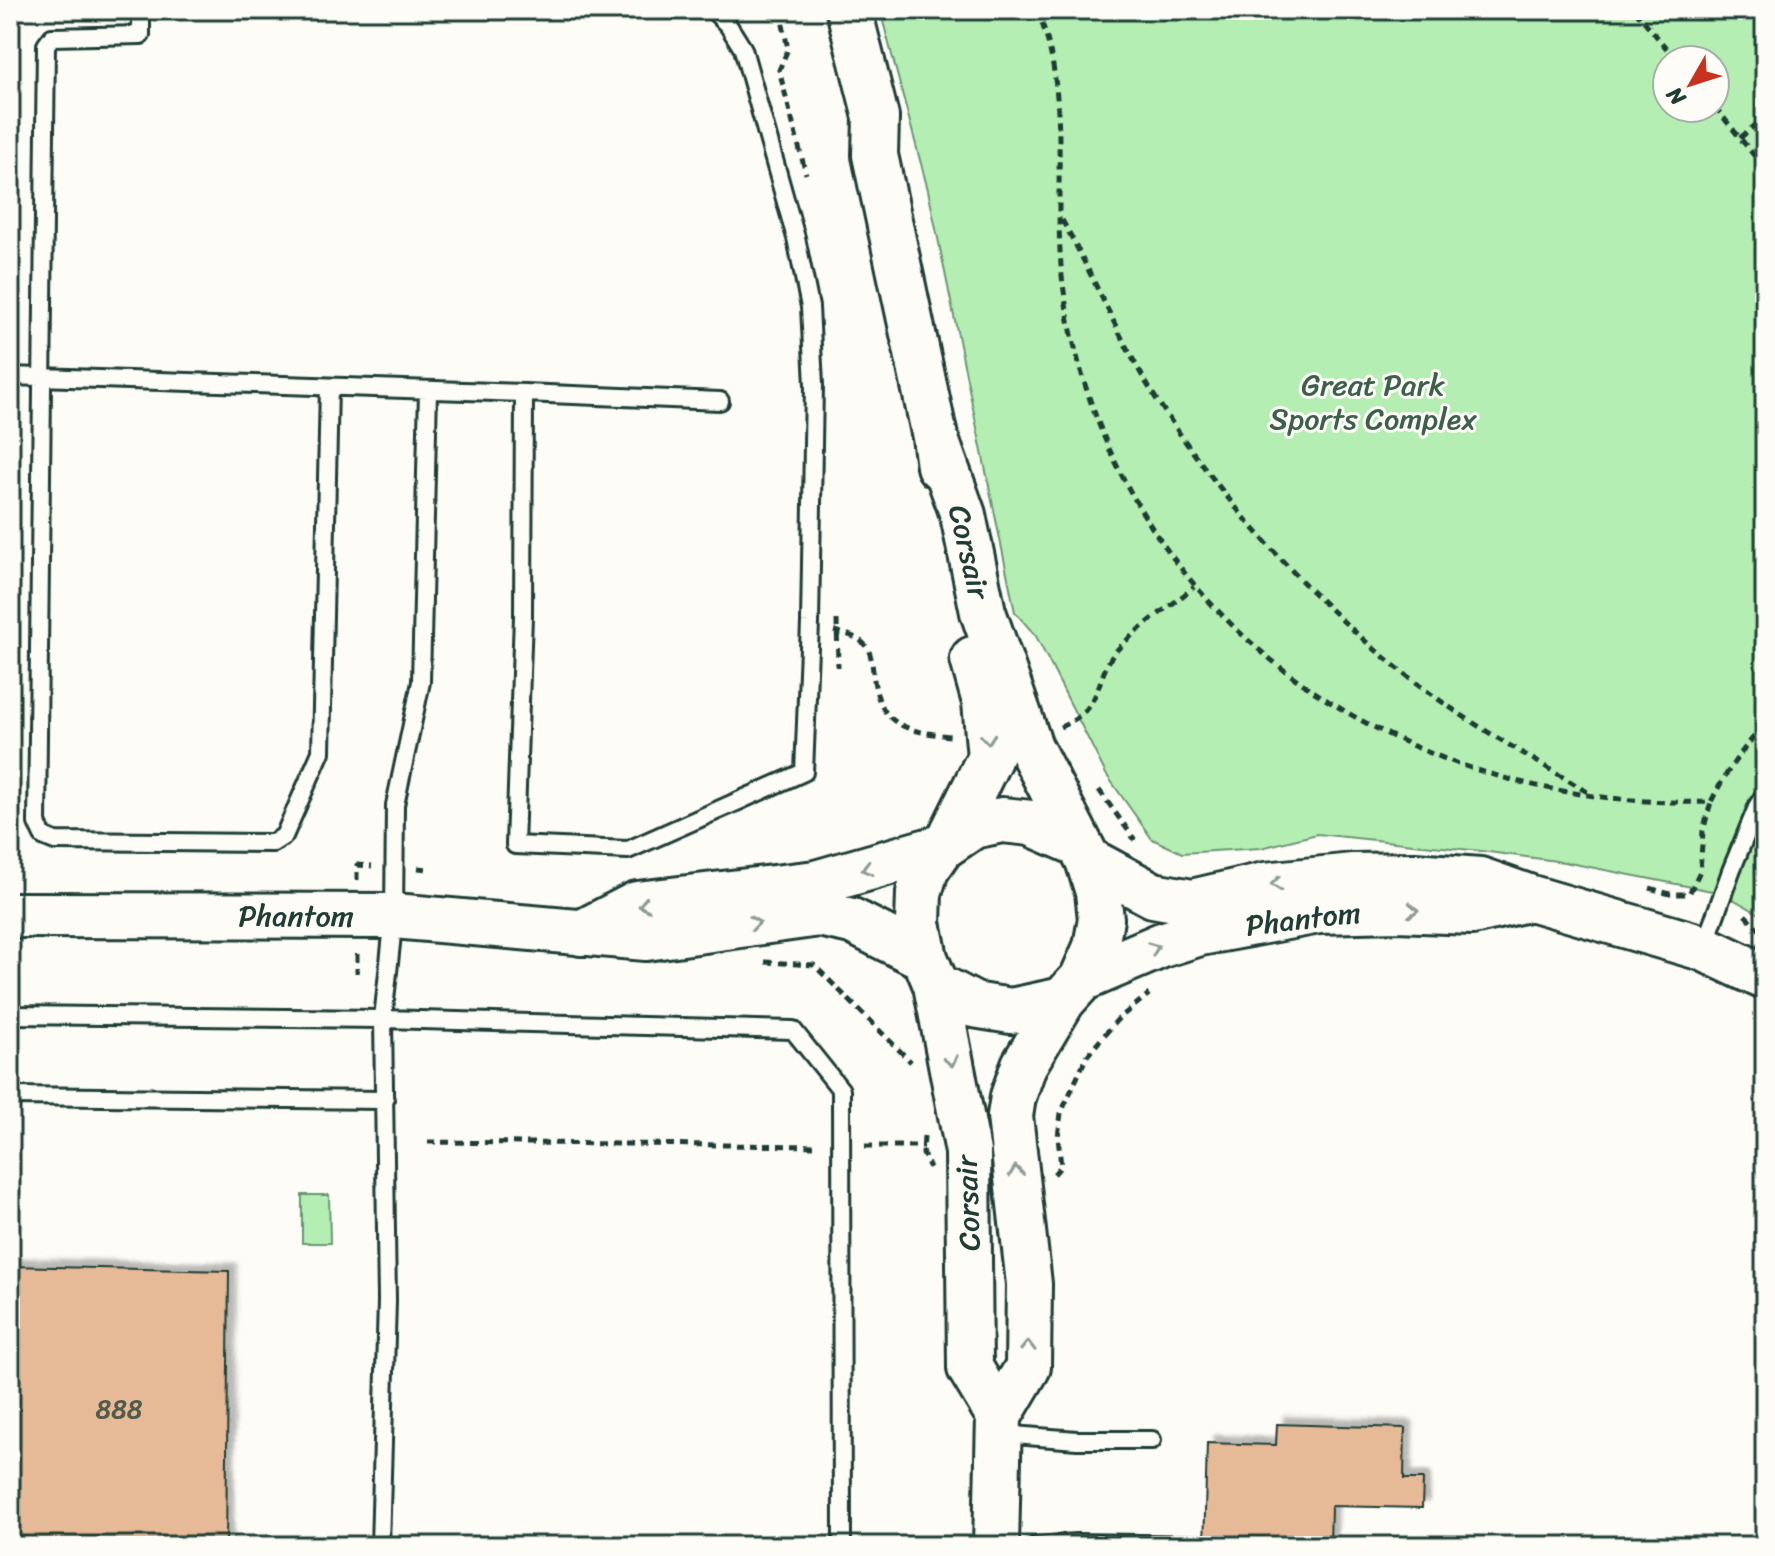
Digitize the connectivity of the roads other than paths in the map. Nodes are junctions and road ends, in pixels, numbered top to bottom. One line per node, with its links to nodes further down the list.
1 (141, 10): 7 (lane)
2 (713, 10): 10 (lane)
3 (824, 10): 5 (street, Corsair)
4 (849, 10): 5 (street, Corsair)
5 (875, 155): 12 (street, Corsair)
6 (10, 376): 7 (lane)
7 (42, 377): 8 (lane); 8 (lane)
8 (329, 387): 9 (lane)
9 (428, 390): 10 (lane); 18 (lane)
10 (524, 393): 11 (lane)
11 (720, 401)
12 (935, 437): 14 (street, Corsair, one-way to 14); 15 (street, Corsair)
13 (1765, 794): 20 (lane)
14 (945, 844): 15 (street); 19 (street, one-way to 19); 21 (street)
15 (1082, 852): 16 (street, Phantom, one-way to 15); 23 (street)
16 (1531, 898): 20 (street, Phantom); 23 (street, Phantom, one-way to 16)
17 (10, 915): 18 (street, Phantom)
18 (394, 916): 19 (street, Phantom); 25 (lane)
19 (581, 933): 21 (street, Phantom, one-way to 21)
20 (1703, 948): 22 (street, Phantom)
21 (930, 972): 23 (street); 28 (street, Corsair, one-way to 28)
22 (1765, 977)
23 (1073, 990): 28 (street, Corsair, one-way to 23)
24 (10, 1015): 25 (lane)
25 (383, 1019): 27 (lane); 32 (lane)
26 (10, 1096): 27 (lane)
27 (385, 1100): 31 (lane)
28 (998, 1425): 29 (lane); 33 (street, Corsair)
29 (1152, 1440)
30 (1204, 1545): 34 (lane)
31 (380, 1546)
32 (842, 1546)
33 (996, 1546)
34 (1036, 1546)

